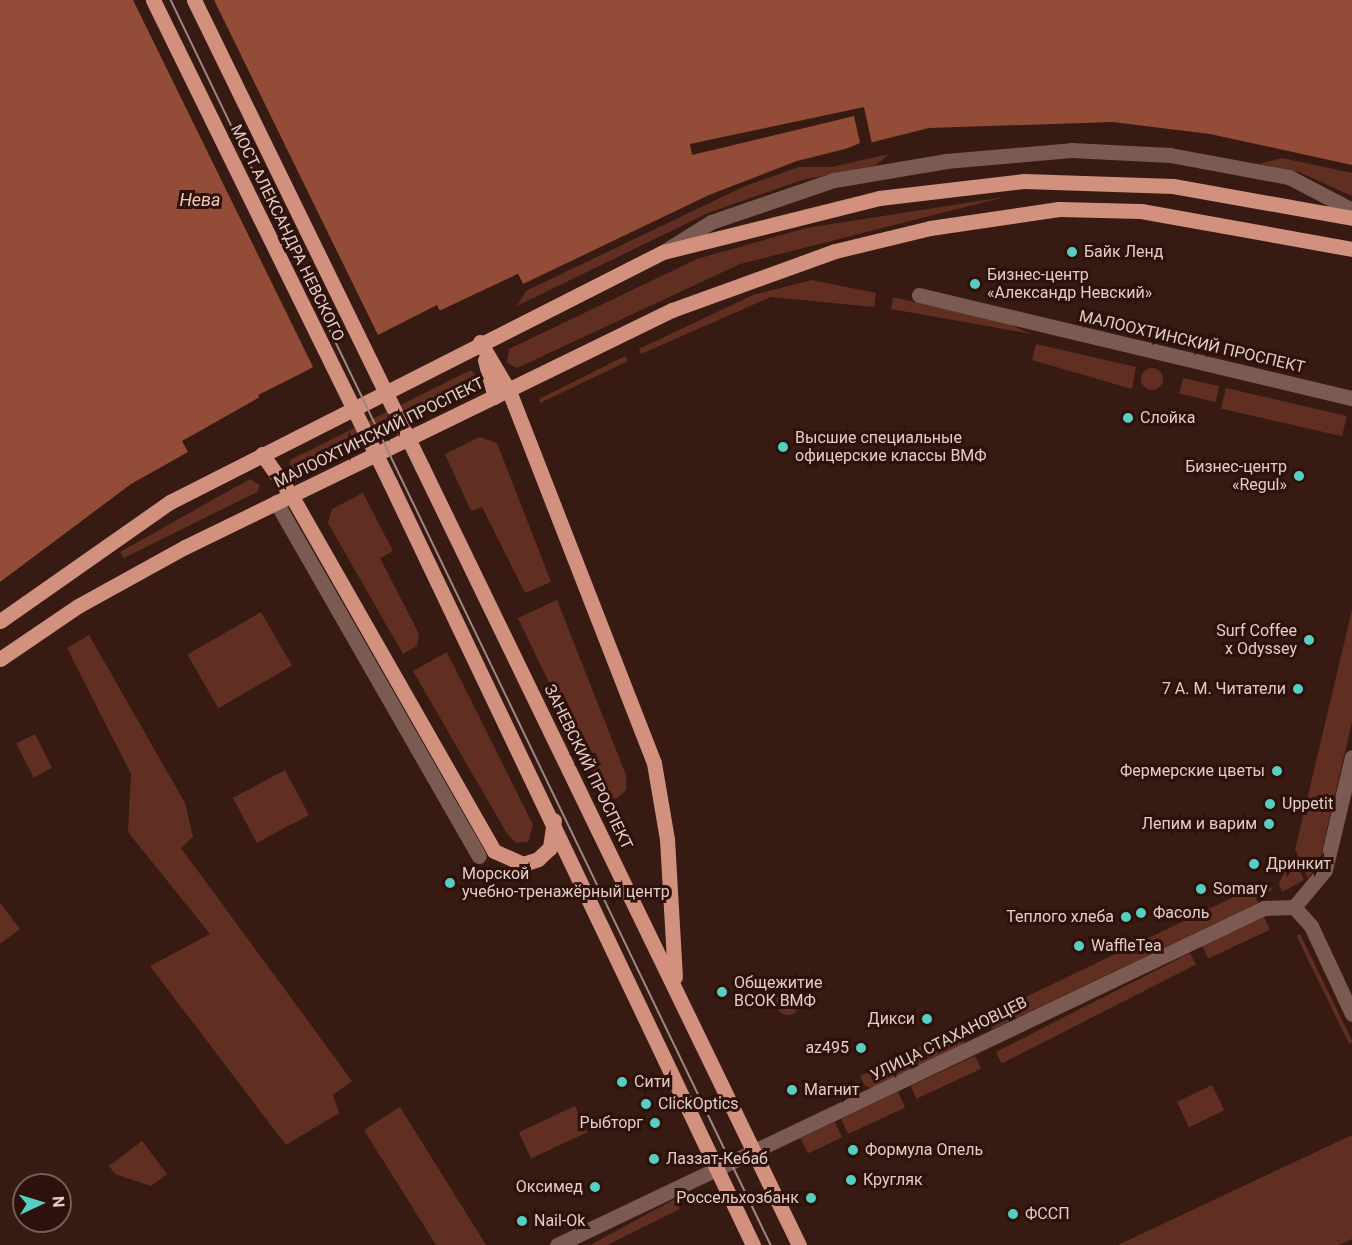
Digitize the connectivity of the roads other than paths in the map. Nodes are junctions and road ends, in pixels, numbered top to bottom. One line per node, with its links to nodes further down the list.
1 (153, 0): 18 (main road, МОСТ АЛЕКСАНДРА НЕВСКОГО, bridge)
2 (194, 0): 12 (main road, МОСТ АЛЕКСАНДРА НЕВСКОГО, bridge)
3 (1352, 210): 6 (street)
4 (1352, 218): 6 (main road, МАЛООХТИНСКИЙ ПРОСПЕКТ)
5 (1352, 249): 9 (main road, МАЛООХТИНСКИЙ ПРОСПЕКТ)
6 (663, 252): 8 (main road, МАЛООХТИНСКИЙ ПРОСПЕКТ)
7 (919, 295): 10 (street, МАЛООХТИНСКИЙ ПРОСПЕКТ)
8 (480, 342): 9 (main road); 11 (main road, МАЛООХТИНСКИЙ ПРОСПЕКТ)
9 (502, 394): 13 (main road, МАЛООХТИНСКИЙ ПРОСПЕКТ); 21 (main road)
10 (1352, 398)
11 (261, 454): 13 (main road); 14 (main road); 15 (main road, МАЛООХТИНСКИЙ ПРОСПЕКТ)
12 (422, 467): 21 (main road, ЗАНЕВСКИЙ ПРОСПЕКТ)
13 (291, 495): 14 (main road, МАЛООХТИНСКИЙ ПРОСПЕКТ); 18 (main road)
14 (276, 502): 16 (main road, МАЛООХТИНСКИЙ ПРОСПЕКТ); 19 (street)
15 (0, 621)
16 (0, 659)
17 (1352, 757): 20 (street)
18 (553, 818): 24 (main road)
19 (478, 855)
20 (1294, 907): 22 (street); 23 (street, УЛИЦА СТАХАНОВЦЕВ)
21 (675, 983): 23 (main road, ЗАНЕВСКИЙ ПРОСПЕКТ)
22 (1352, 1014)
23 (755, 1152): 24 (street, УЛИЦА СТАХАНОВЦЕВ); 27 (main road, ЗАНЕВСКИЙ ПРОСПЕКТ)
24 (717, 1169): 25 (street, УЛИЦА СТАХАНОВЦЕВ); 26 (main road)
25 (557, 1245)
26 (753, 1245)
27 (799, 1245)

